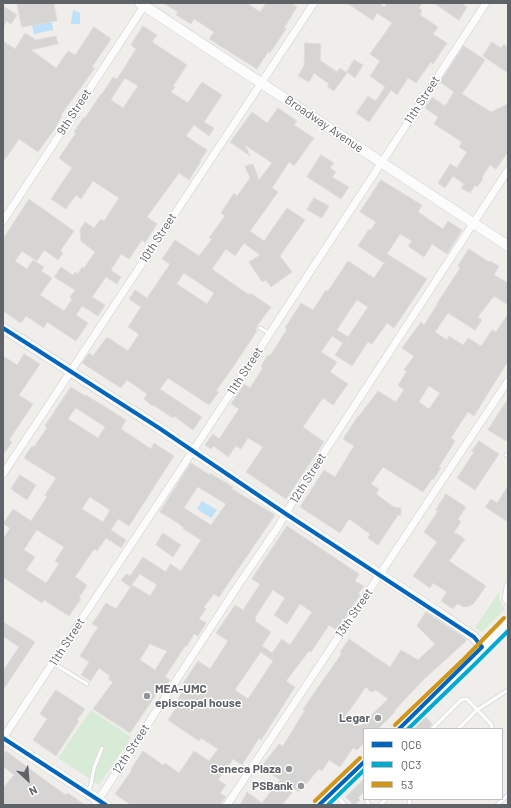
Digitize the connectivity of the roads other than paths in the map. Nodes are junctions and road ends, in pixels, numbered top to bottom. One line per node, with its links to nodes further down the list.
1 (314, 3): 4 (street, 10th Street)
2 (486, 3): 5 (street, 11th Street)
3 (143, 4): 4 (main road, Broadway Avenue); 7 (street, 9th Street)
4 (261, 82): 5 (main road, Broadway Avenue); 13 (street, 10th Street)
5 (381, 162): 8 (main road, Broadway Avenue); 12 (street, 11th Street)
6 (508, 170): 8 (street, 12th Street)
7 (3, 221)
8 (473, 223): 9 (main road, Broadway Avenue); 17 (street, 12th Street)
9 (508, 246)
10 (3, 328): 13 (main road)
11 (260, 328): 12 (lane)
12 (269, 333): 15 (street, 11th Street)
13 (70, 371): 15 (main road); 16 (street, 10th Street)
14 (508, 381): 18 (street, 13th Street)
15 (192, 452): 17 (main road); 23 (street, 11th Street)
16 (3, 474)
17 (286, 514): 18 (main road); 36 (street, 12th Street)
18 (380, 574): 22 (main road); 38 (street, 13th Street)
19 (508, 586): 20 (street)
20 (508, 601)
21 (508, 622): 22 (main road)
22 (482, 647): 27 (main road)
23 (53, 663): 24 (lane); 31 (street, 11th Street)
24 (86, 684)
25 (508, 690): 26 (lane)
26 (477, 710): 28 (lane); 29 (lane); 30 (lane)
27 (400, 728)
28 (433, 728)
29 (459, 728)
30 (491, 728)
31 (3, 738): 35 (main road)
32 (102, 748): 35 (lane)
33 (363, 763): 34 (main road)
34 (333, 792): 37 (lane); 39 (main road)
35 (88, 794): 36 (main road)
36 (99, 803)
37 (344, 804)
38 (227, 805)
39 (319, 805)

